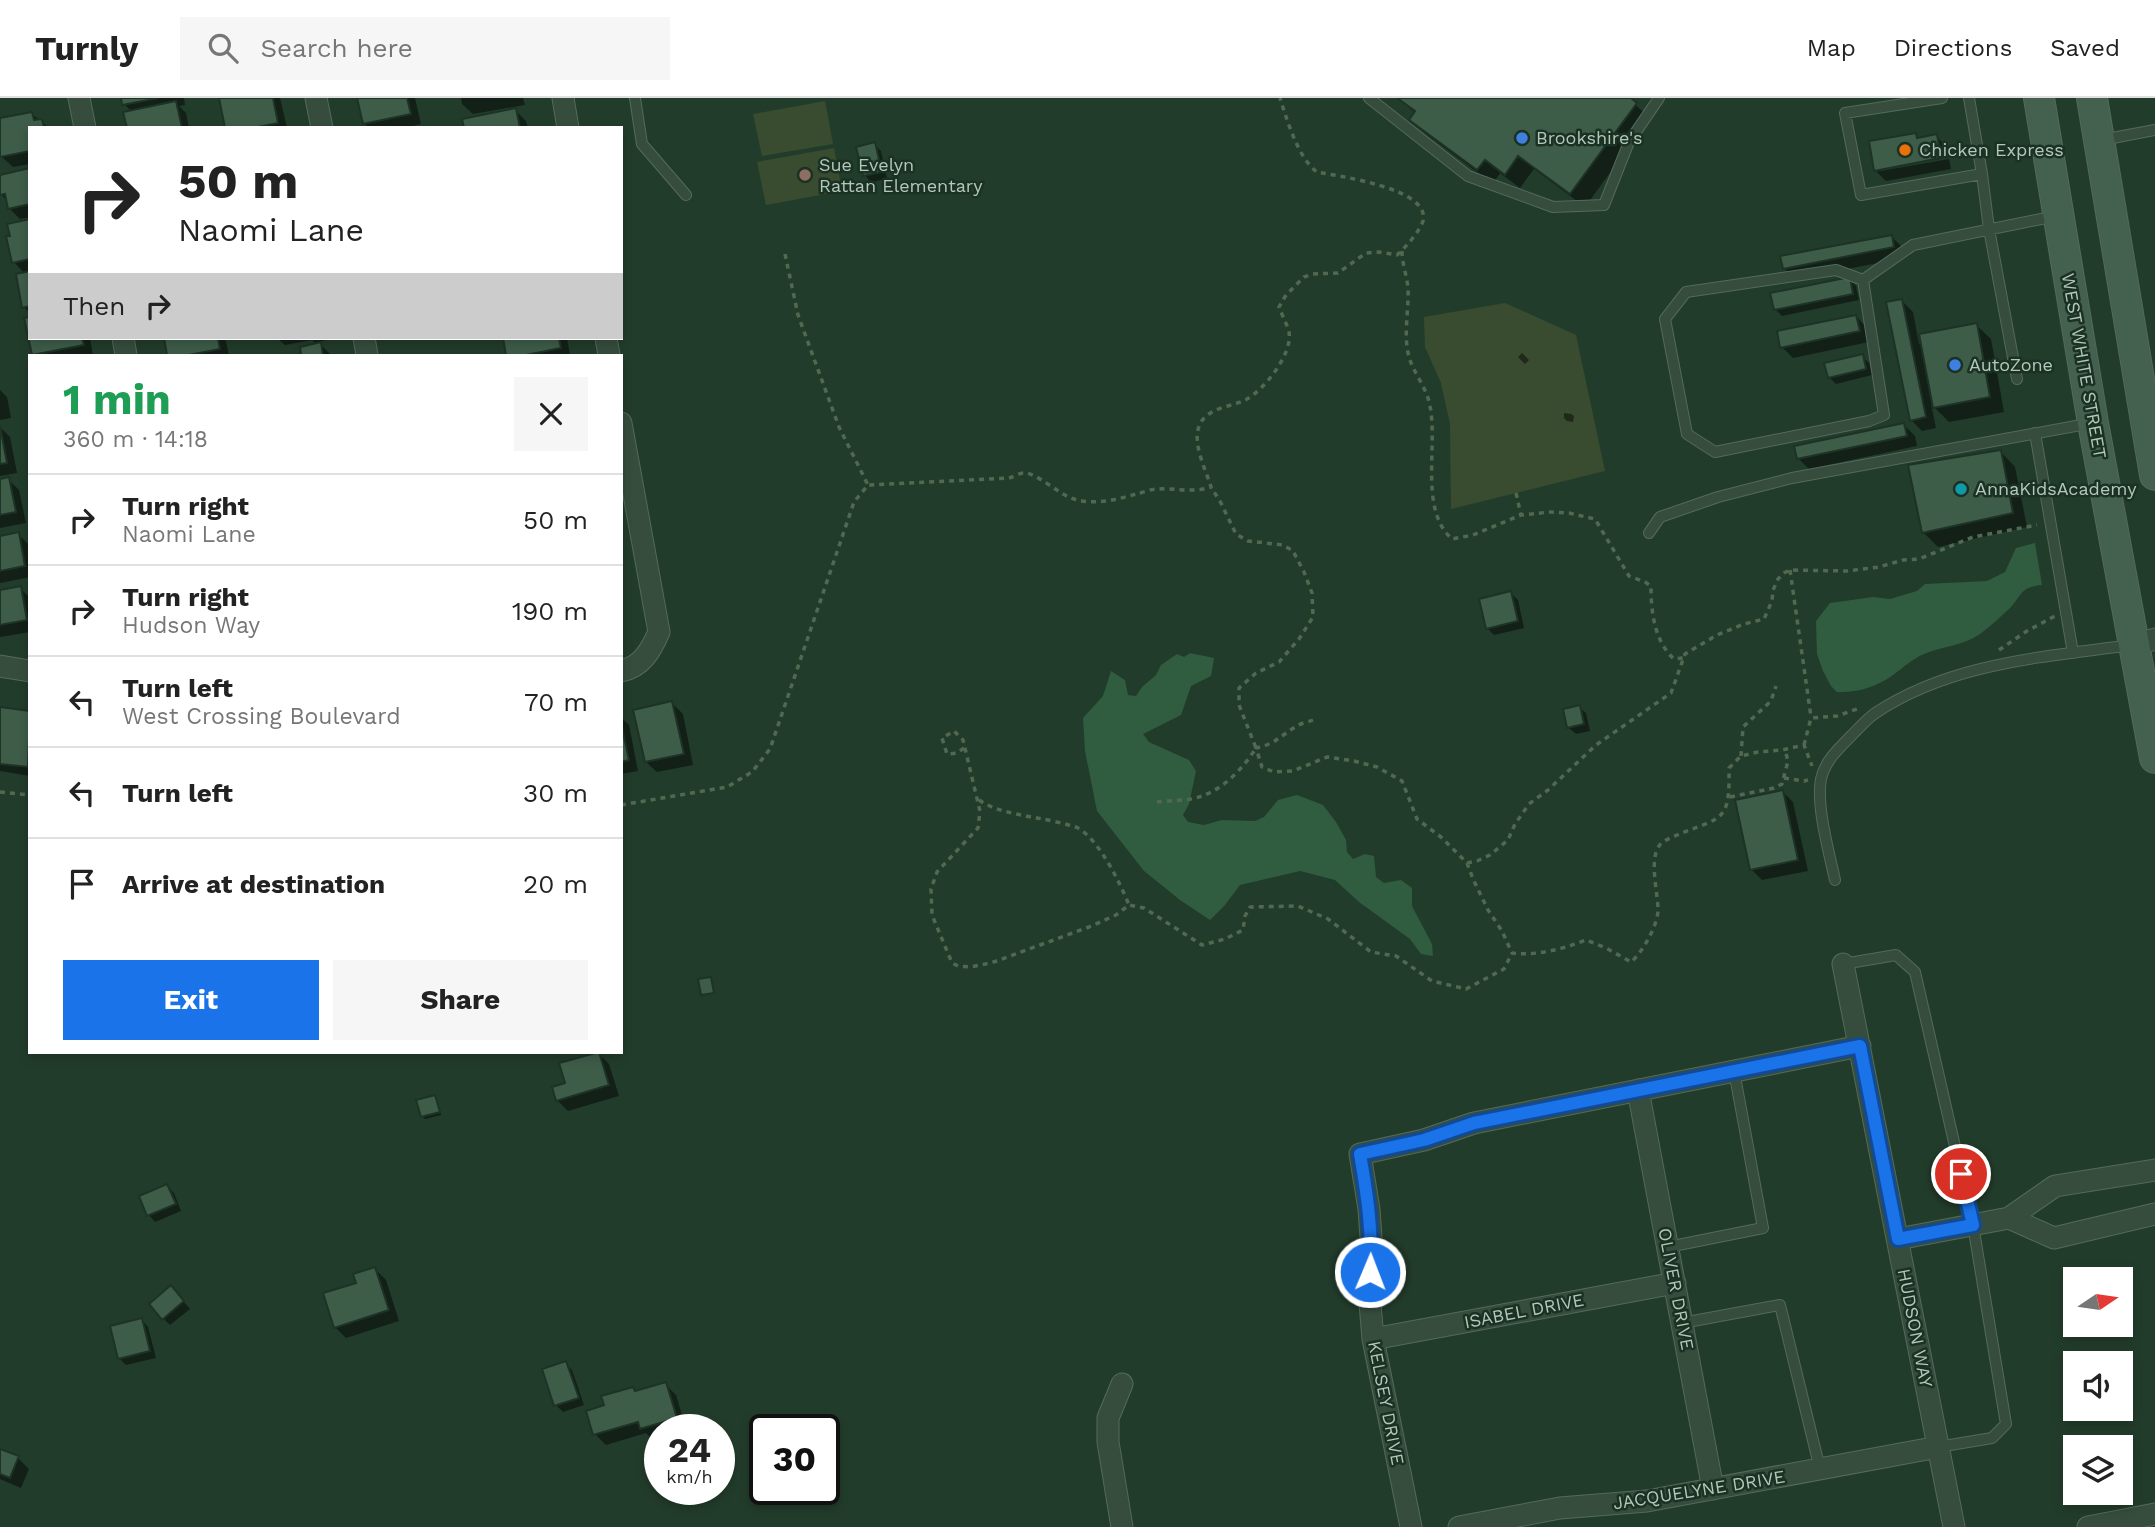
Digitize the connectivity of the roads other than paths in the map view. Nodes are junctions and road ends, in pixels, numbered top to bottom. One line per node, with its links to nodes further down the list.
1 (79, 98): 11 (street)
2 (316, 98): 12 (street)
3 (563, 98): 13 (street)
4 (635, 98): 17 (lane)
5 (1370, 98): 6 (lane)
6 (1659, 98)
7 (1942, 98): 16 (lane)
8 (1969, 98): 16 (lane)
9 (2039, 98): 18 (main road, WEST WHITE STREET)
10 (2092, 98): 15 (main road)
11 (85, 126)
12 (323, 126)
13 (568, 126)
14 (2155, 130): 15 (lane)
15 (2099, 141): 25 (main road)
16 (1982, 174): 19 (lane)
17 (686, 195)
18 (2059, 215): 19 (lane); 22 (main road, WEST WHITE STREET)
19 (1989, 229): 20 (lane); 21 (lane)
20 (1863, 280): 20 (lane)
21 (2017, 379)
22 (2093, 422): 23 (lane); 27 (main road, WEST WHITE STREET)
23 (2035, 433): 26 (lane); 28 (lane)
24 (623, 434): 31 (street)
25 (2155, 475)
26 (1649, 533)
27 (2144, 642): 28 (lane); 32 (main road, WEST WHITE STREET)
28 (2073, 653): 33 (lane)
29 (0, 666): 30 (street)
30 (28, 671)
31 (623, 671)
32 (2155, 758)
33 (1835, 880)
34 (1843, 964): 35 (street, HUDSON WAY); 41 (lane)
35 (1860, 1046): 36 (street); 42 (street, HUDSON WAY)
36 (1734, 1071): 37 (street); 43 (lane)
37 (1638, 1090): 43 (street, OLIVER DRIVE); 46 (street, KELSEY DRIVE)
38 (2155, 1170): 40 (street)
39 (2155, 1214): 40 (street)
40 (2009, 1218): 41 (street)
41 (1973, 1225): 42 (street); 48 (lane)
42 (1898, 1239): 48 (street, HUDSON WAY)
43 (1668, 1247): 44 (street, OLIVER DRIVE)
44 (1675, 1283): 45 (street, OLIVER DRIVE); 46 (street, ISABEL DRIVE)
45 (1682, 1323): 49 (lane); 50 (street, OLIVER DRIVE)
46 (1373, 1339): 53 (street, KELSEY DRIVE)
47 (1122, 1384): 52 (street)
48 (1938, 1447): 49 (street, JACQUELYNE DRIVE); 55 (street, HUDSON WAY)
49 (1820, 1469): 50 (street, JACQUELYNE DRIVE)
50 (1713, 1489): 54 (street, JACQUELYNE DRIVE)
51 (2155, 1514): 56 (street)
52 (1122, 1527)
53 (1411, 1527)
54 (1459, 1527)
55 (1954, 1527)
56 (2088, 1527)

